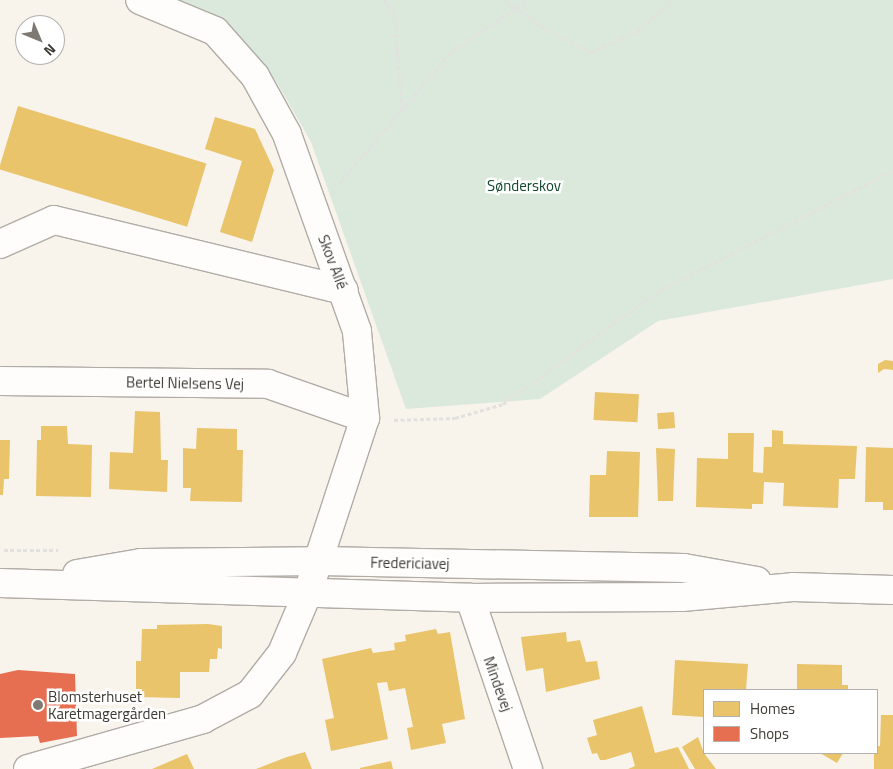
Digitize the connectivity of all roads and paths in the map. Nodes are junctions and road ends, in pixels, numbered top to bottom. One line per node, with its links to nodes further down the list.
1 (140, 0): 9 (street, Skov Allé)
2 (384, 0): 7 (path)
3 (505, 0): 6 (path)
4 (527, 0): 6 (path)
5 (672, 0): 6 (path)
6 (517, 8): 7 (path)
7 (402, 107): 9 (path)
8 (893, 170): 13 (path)
9 (314, 213): 11 (street, Skov Allé)
10 (0, 244): 11 (street)
11 (344, 290): 13 (street, Skov Allé)
12 (0, 381): 13 (street, Bertel Nielsens Vej)
13 (365, 418): 14 (street, Skov Allé)
14 (320, 561): 16 (street, Fredericiavej); 17 (street, Fredericiavej); 19 (street, Skov Allé)
15 (0, 583): 16 (street, Fredericiavej)
16 (27, 583): 19 (street, Fredericiavej)
17 (793, 587): 18 (street, Fredericiavej); 20 (street, Fredericiavej)
18 (893, 590)
19 (308, 592): 20 (street, Fredericiavej); 21 (street, Skov Allé)
20 (470, 598): 23 (street, Mindevej)
21 (74, 764): 22 (street, Skov Allé)
22 (28, 769)
23 (528, 769)

